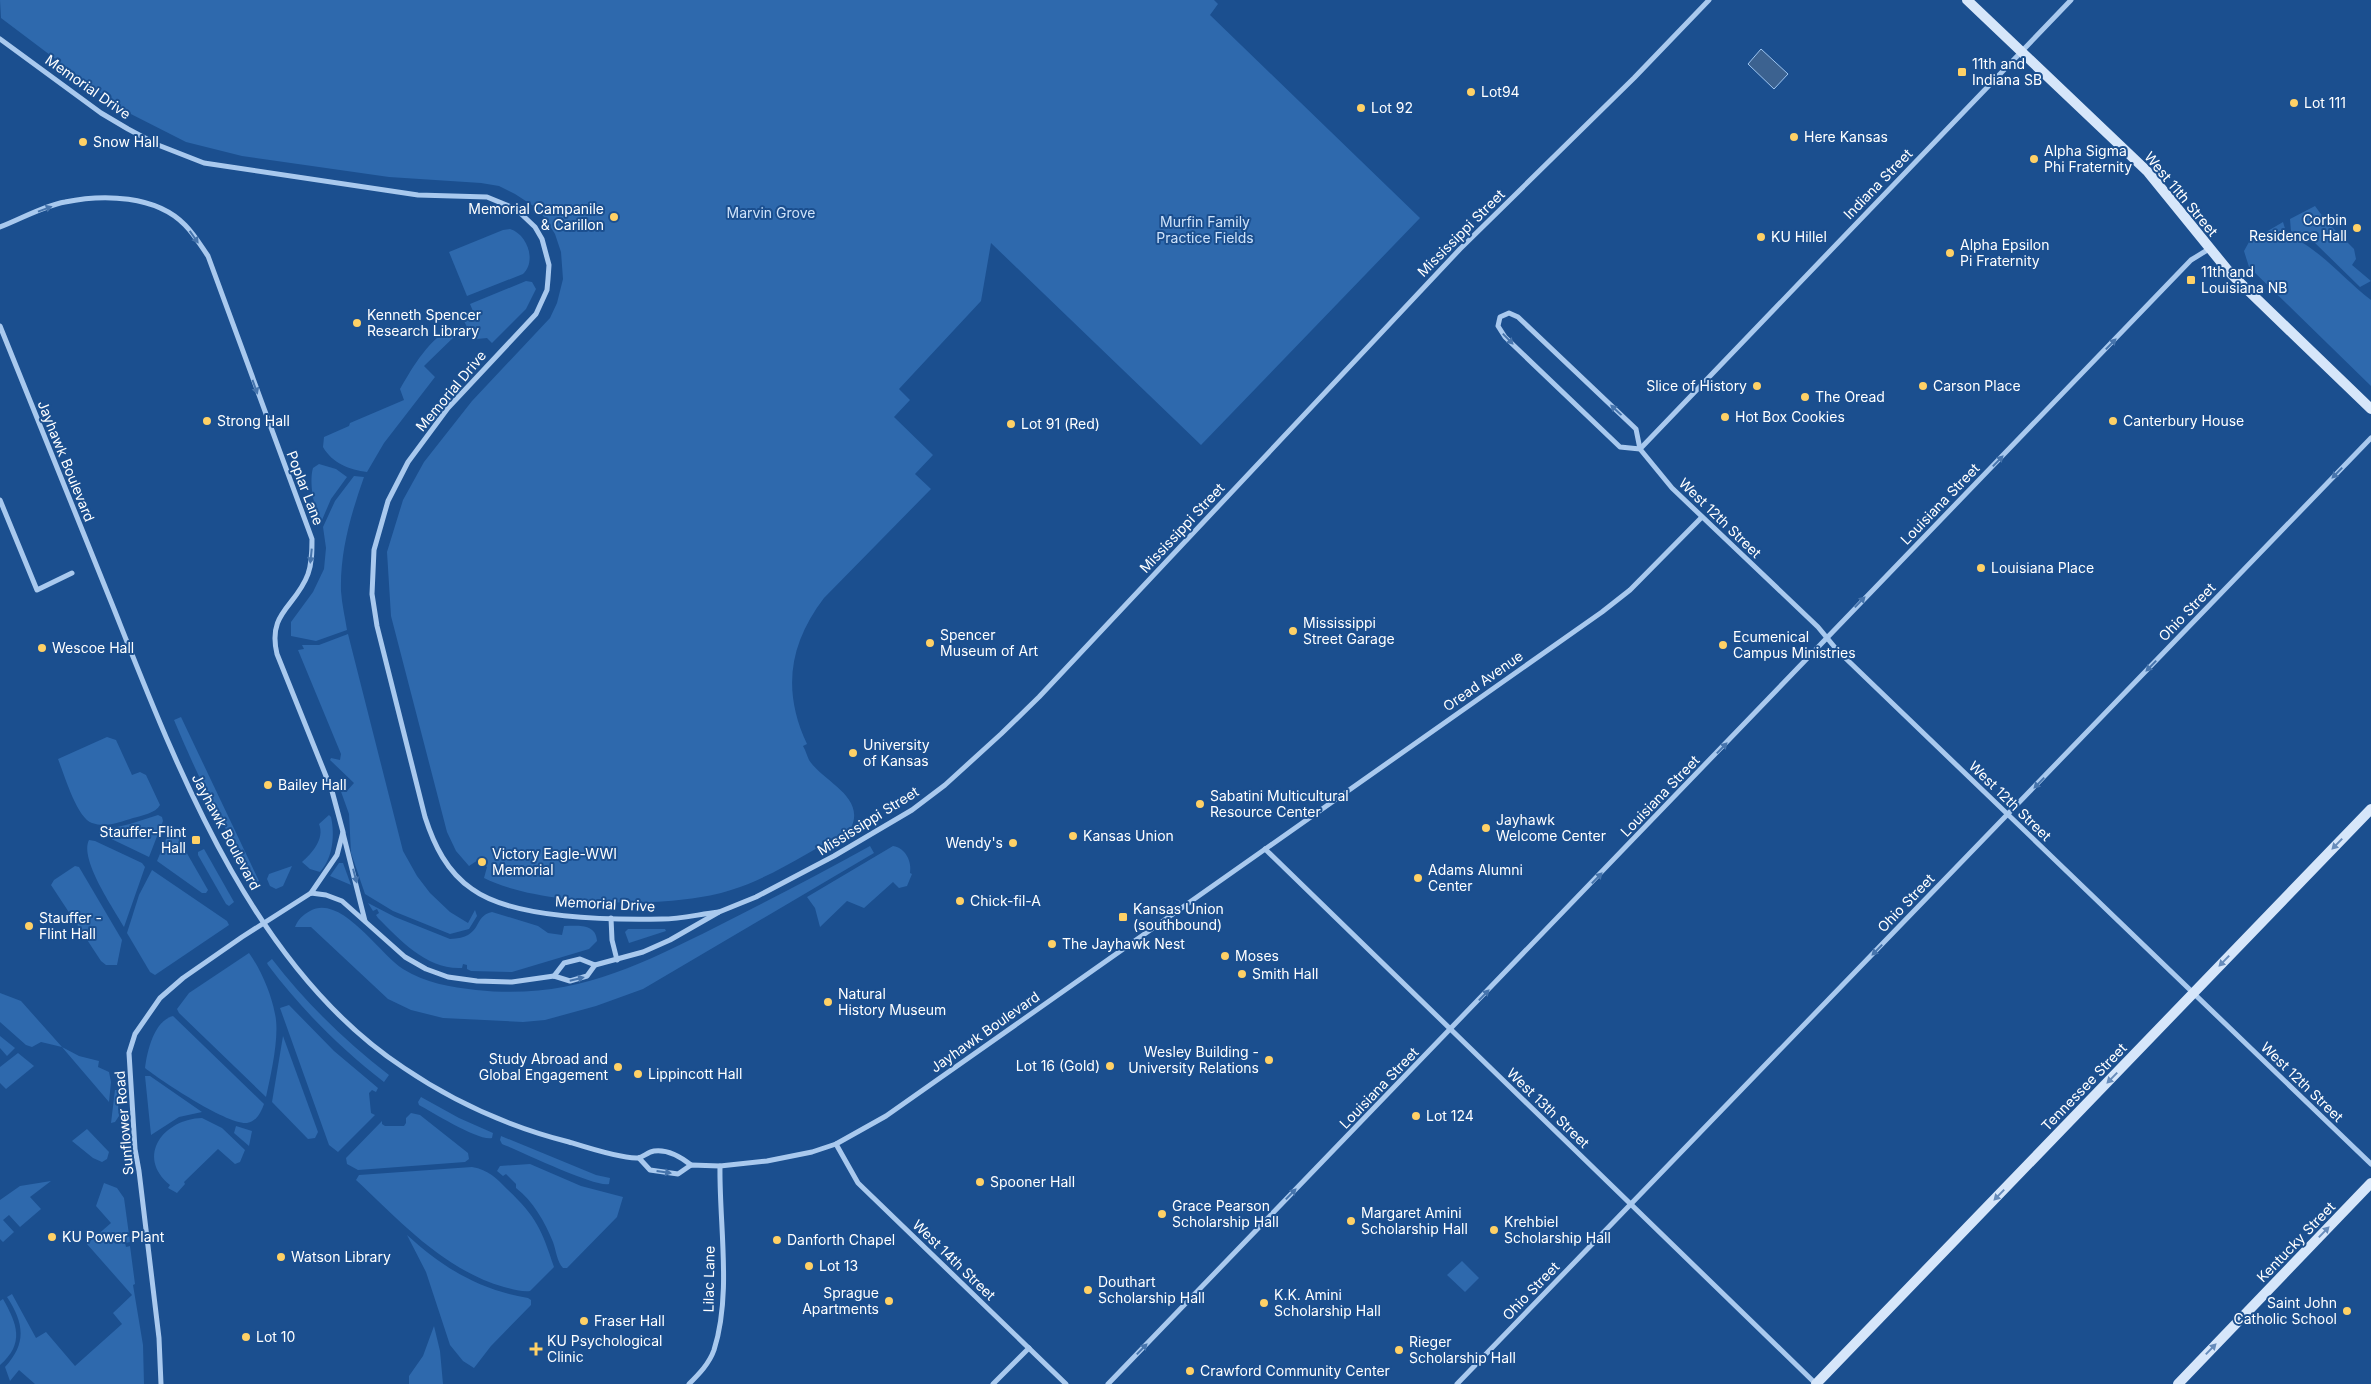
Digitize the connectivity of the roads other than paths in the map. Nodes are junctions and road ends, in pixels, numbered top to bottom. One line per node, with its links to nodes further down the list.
1 (1709, 0): 21 (street, Mississippi Street)
2 (1966, 0): 5 (main road, West 11th Street)
3 (2071, 0): 5 (street, Indiana Street)
4 (0, 39): 22 (street, Memorial Drive)
5 (2022, 52): 7 (main road, West 11th Street); 11 (street, Indiana Street)
6 (0, 227): 18 (street, Poplar Lane, one-way to 18)
7 (2209, 249): 9 (main road, West 11th Street); 15 (street, Louisiana Street, one-way to 7)
8 (0, 326): 24 (street, Jayhawk Boulevard)
9 (2371, 409)
10 (2371, 438): 17 (street, Ohio Street, one-way to 17)
11 (1640, 449): 11 (street, West 12th Street, one-way to 11); 13 (street, West 12th Street)
12 (1, 504): 14 (street)
13 (1702, 516): 15 (street, West 12th Street); 19 (street, Oread Avenue)
14 (72, 574)
15 (1827, 638): 17 (street, West 12th Street); 29 (street, Louisiana Street, one-way to 15)
16 (2371, 809): 28 (main road, Tennessee Street, one-way to 28)
17 (2008, 814): 28 (street, West 12th Street); 36 (street, Ohio Street, one-way to 36)
18 (343, 832): 20 (street); 23 (street, Poplar Lane, one-way to 23)
19 (1265, 849): 29 (street, West 13th Street); 30 (street, Jayhawk Boulevard)
20 (311, 893): 23 (street, Mississippi Street); 24 (street)
21 (719, 912): 22 (street, Memorial Drive); 25 (street, Mississippi Street)
22 (611, 918): 25 (street)
23 (366, 921): 27 (street, Mississippi Street)
24 (264, 922): 31 (street, Jayhawk Boulevard); 38 (street, Sunflower Road)
25 (617, 960): 26 (street, Mississippi Street)
26 (596, 965): 27 (street, Mississippi Street, one-way to 26); 27 (street, Mississippi Street)
27 (554, 976)
28 (2194, 993): 32 (street, West 12th Street); 44 (main road, Tennessee Street, one-way to 44)
29 (1450, 1030): 36 (street, West 13th Street); 42 (street, Louisiana Street, one-way to 29)
30 (836, 1144): 34 (street, Jayhawk Boulevard); 37 (street, West 14th Street)
31 (639, 1158): 33 (street, Jayhawk Boulevard); 33 (street, Jayhawk Boulevard, one-way to 33)
32 (2371, 1164)
33 (691, 1165): 34 (street, Jayhawk Boulevard)
34 (720, 1166): 39 (street, Lilac Lane)
35 (2371, 1183): 45 (main road, Kentucky Street, one-way to 35)
36 (1630, 1204): 43 (street, Ohio Street); 44 (street, West 13th Street)
37 (1029, 1348): 40 (street); 41 (street, West 14th Street)
38 (161, 1384)
39 (689, 1384)
40 (993, 1384)
41 (1066, 1384)
42 (1108, 1384)
43 (1457, 1384)
44 (1816, 1384)
45 (2178, 1384)

